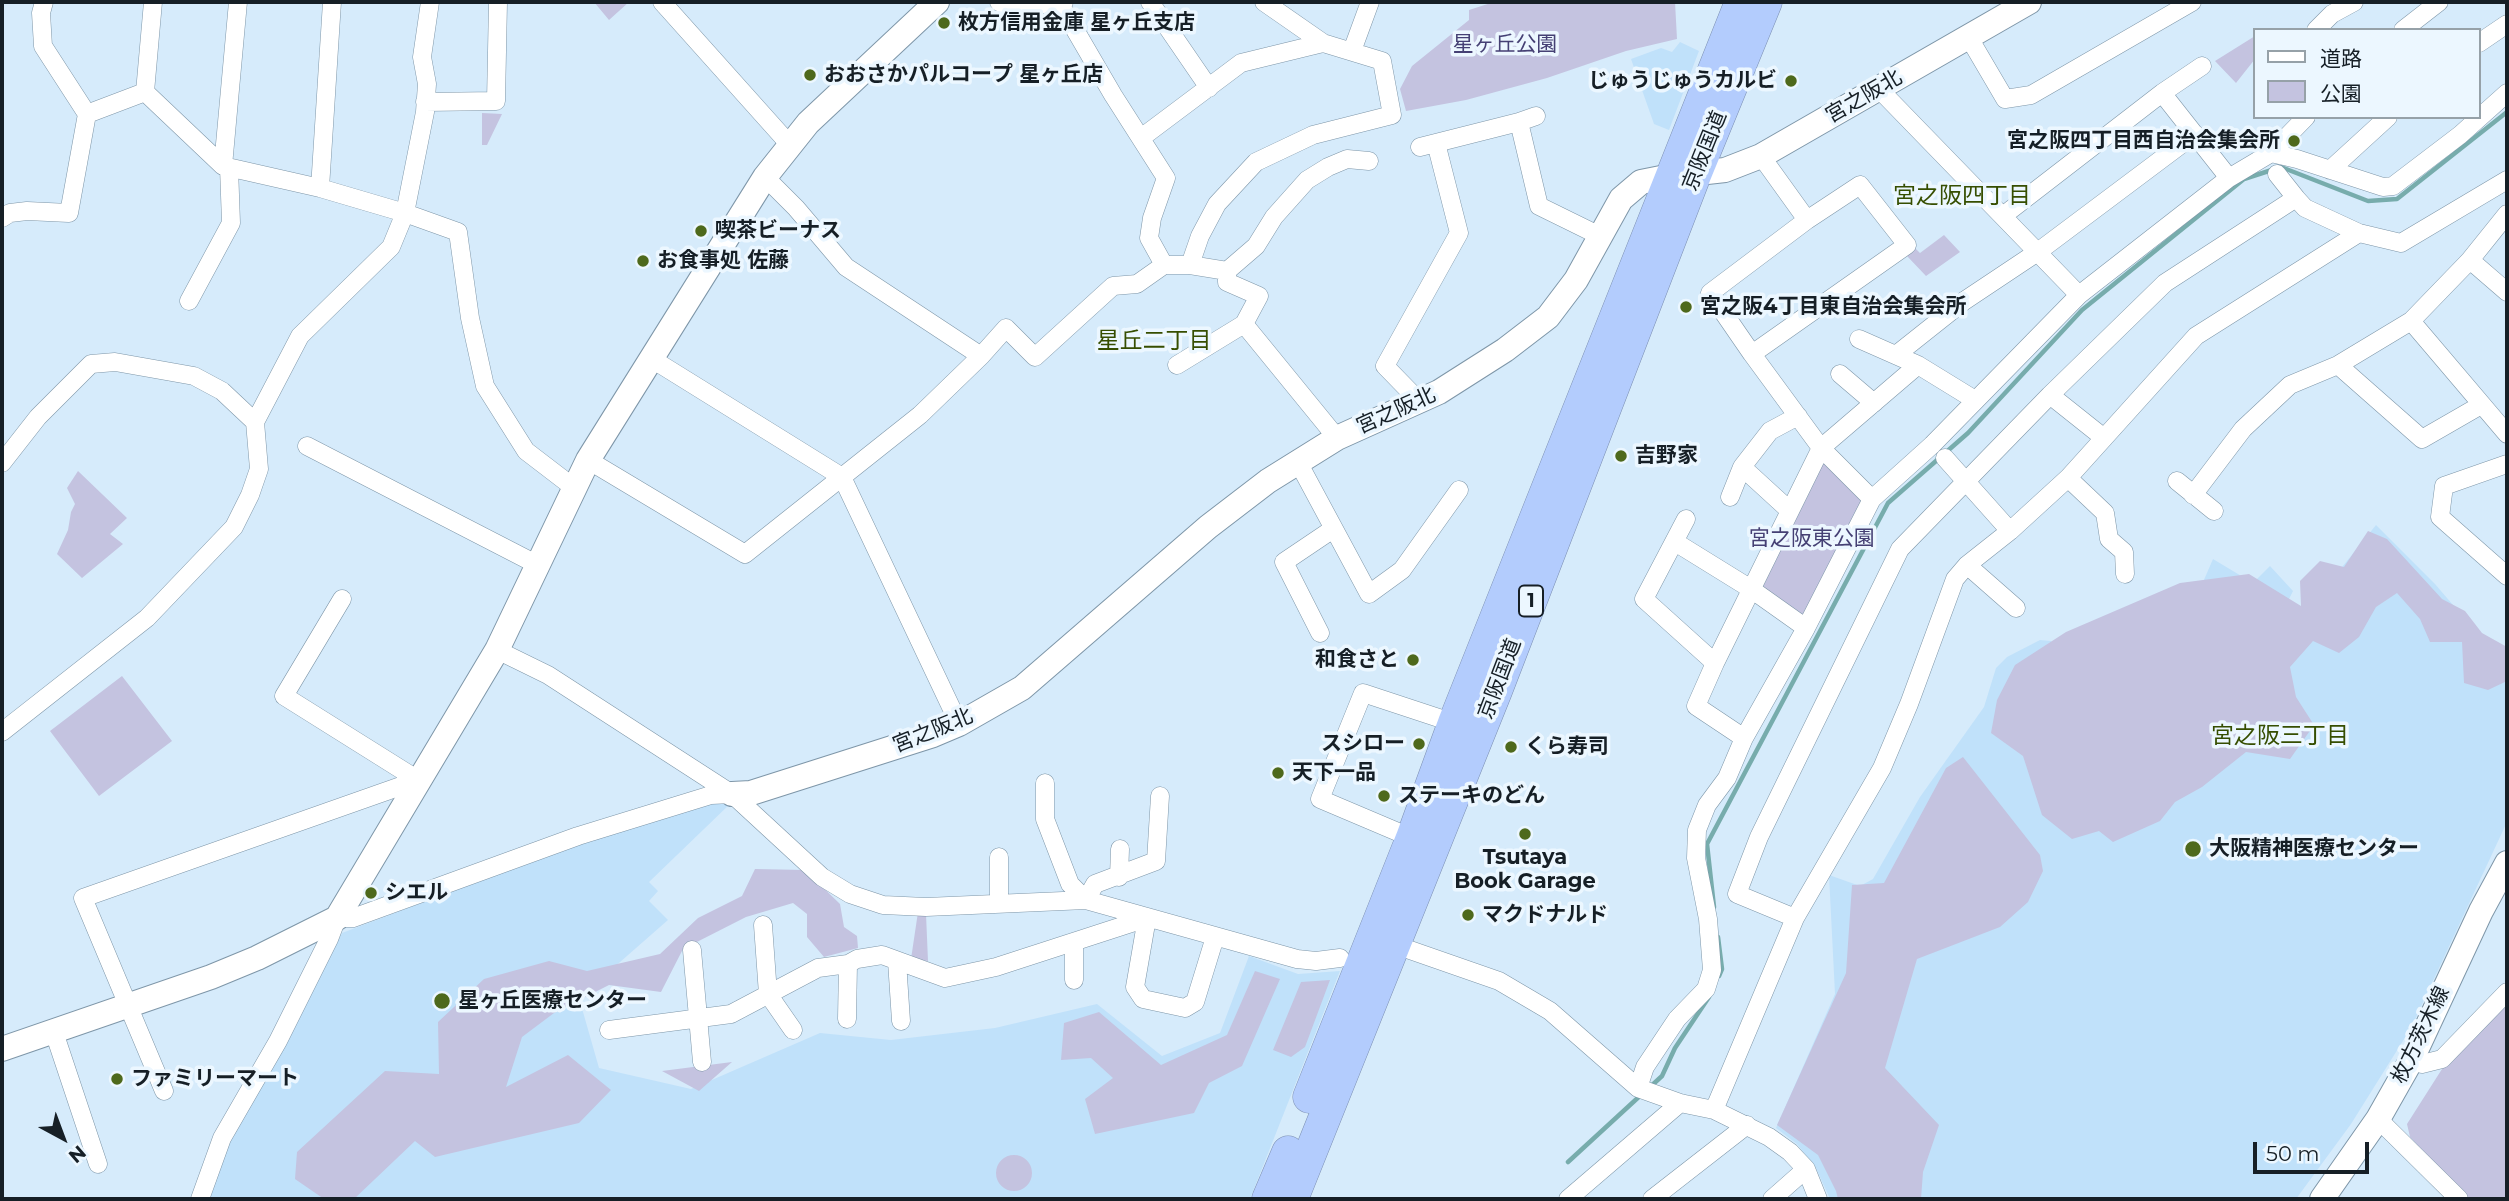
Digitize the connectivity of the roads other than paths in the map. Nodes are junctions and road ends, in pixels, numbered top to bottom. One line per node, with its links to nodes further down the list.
1 (44, 2): 35 (street)
2 (153, 2): 30 (street)
3 (238, 2): 45 (street)
4 (332, 2): 52 (street)
5 (430, 2): 33 (street)
6 (498, 2): 33 (street)
7 (662, 2): 41 (street)
8 (937, 2): 41 (street)
9 (999, 2): 19 (street)
10 (1150, 2): 28 (street)
11 (1264, 2): 25 (street)
12 (1370, 2): 26 (street)
13 (1741, 2): 48 (highway, 京阪国道 / 1)
14 (1766, 2): 48 (highway, 京阪国道 / 1)
15 (2029, 2): 23 (street, 宮之阪北)
16 (2193, 2): 23 (street)
17 (2354, 2): 22 (street)
18 (2439, 2): 20 (street)
19 (1062, 3): 40 (street)
20 (2422, 23)
21 (2507, 24): 24 (street)
22 (2318, 28)
23 (1968, 36): 29 (street, 宮之阪北)
24 (2481, 42)
25 (1323, 43): 26 (street); 28 (street)
26 (1352, 51): 64 (street)
27 (2202, 66): 31 (street)
28 (1209, 88): 40 (street)
29 (1879, 89): 43 (street, 宮之阪北); 56 (street)
30 (145, 92): 35 (street); 45 (street)
31 (2162, 93): 39 (street); 56 (street)
32 (2507, 93): 34 (street)
33 (425, 102): 54 (street)
34 (2485, 102)
35 (88, 114): 57 (street)
36 (2386, 119): 46 (street)
37 (2472, 119): 46 (street)
38 (2296, 120): 42 (street)
39 (2195, 134): 50 (street); 61 (street)
40 (1141, 138): 63 (street)
41 (790, 145): 49 (street)
42 (2270, 153): 46 (street); 50 (street)
43 (1760, 156): 48 (street, 宮之阪北); 58 (street)
44 (1369, 161): 65 (street)
45 (226, 167): 52 (street); 68 (street)
46 (2330, 170)
47 (2277, 174): 53 (street)
48 (1683, 175): 60 (street, 宮之阪北); 124 (highway, 京阪国道 / 1); 169 (highway, 京阪国道 / 1)
49 (765, 177): 74 (street); 75 (street)
50 (2229, 178): 67 (street)
51 (2507, 180): 59 (street)
52 (320, 188): 54 (street)
53 (2296, 198): 59 (street); 80 (street)
54 (405, 213): 86 (street); 102 (street)
55 (2507, 214): 62 (street)
56 (2004, 215): 61 (street)
57 (2, 218)
58 (1807, 220): 72 (street); 72 (street)
59 (2359, 233): 89 (street)
60 (1600, 236): 82 (street, 宮之阪北); 82 (street)
61 (2039, 251): 67 (street); 73 (street)
62 (2470, 260): 66 (street); 69 (street)
63 (1164, 265): 64 (street); 74 (street)
64 (1190, 265): 65 (street)
65 (1227, 271): 70 (street)
66 (2507, 292)
67 (2079, 295): 81 (street)
68 (190, 301)
69 (2411, 321): 78 (street); 84 (street)
70 (1244, 324): 76 (street); 88 (street)
71 (1858, 339): 73 (street)
72 (1752, 354): 85 (street)
73 (1896, 355): 77 (street)
74 (981, 356): 98 (street)
75 (652, 359): 93 (street); 98 (street)
76 (1177, 365)
77 (1917, 365): 81 (street); 83 (street)
78 (2338, 365): 84 (street); 104 (street)
79 (1840, 374): 83 (street)
80 (2050, 395): 89 (street); 101 (street)
81 (1975, 400): 106 (street)
82 (1419, 401): 88 (street, 宮之阪北)
83 (1874, 403): 91 (street)
84 (2482, 405): 87 (street)
85 (1798, 416): 91 (street); 97 (street)
86 (255, 422): 95 (street); 126 (street)
87 (2507, 434)
88 (1337, 438): 94 (street, 宮之阪北)
89 (2104, 438): 99 (street)
90 (307, 446): 113 (street)
91 (1821, 447): 106 (street); 107 (street)
92 (1945, 458): 101 (street)
93 (588, 460): 98 (street); 102 (street)
94 (1298, 462): 110 (street); 125 (street, 宮之阪北)
95 (2, 463)
96 (2507, 464): 116 (street)
97 (1742, 467): 105 (street); 107 (street)
98 (842, 477): 125 (street)
99 (2068, 478): 111 (street); 115 (street)
100 (2177, 481): 104 (street)
101 (1966, 482): 111 (street); 141 (street)
102 (573, 487): 113 (street)
103 (1459, 490): 110 (street)
104 (2193, 495): 108 (street)
105 (1730, 498)
106 (1872, 499): 120 (street)
107 (1789, 509): 117 (street)
108 (2214, 511)
109 (1686, 519): 112 (street)
110 (1333, 529): 121 (street)
111 (2010, 531): 114 (street)
112 (1675, 542): 117 (street); 123 (street)
113 (536, 564): 122 (street)
114 (1967, 565): 119 (street); 141 (street)
115 (2125, 574)
116 (2507, 576)
117 (1751, 589): 120 (street); 123 (street)
118 (342, 599): 128 (street)
119 (2016, 608)
120 (1805, 628): 127 (street)
121 (1320, 633)
122 (497, 650): 128 (street); 130 (street)
123 (1715, 663): 127 (street)
124 (1454, 723): 132 (highway, 京阪国道 / 1); 132 (street)
125 (959, 724): 130 (street, 宮之阪北)
126 (2, 732)
127 (1744, 738): 163 (street)
128 (418, 780): 139 (street); 153 (street)
129 (1045, 783): 137 (street)
130 (732, 793): 138 (street); 139 (street)
131 (1160, 796): 136 (street)
132 (1412, 838): 169 (highway, 京阪国道 / 1)
133 (1120, 849): 136 (street)
134 (999, 857): 138 (street)
135 (2507, 863): 161 (street, 枚方茨木線)
136 (1119, 877): 137 (street)
137 (1086, 900): 138 (street); 140 (street)
138 (999, 903)
139 (337, 918): 153 (street); 172 (street)
140 (1147, 918): 143 (street); 143 (street); 144 (street)
141 (1795, 918): 166 (street)
142 (763, 925): 152 (street)
143 (1215, 937): 147 (street)
144 (1074, 943): 148 (street); 150 (street)
145 (692, 950): 154 (street)
146 (1410, 950): 163 (street)
147 (1340, 958)
148 (897, 961): 149 (street); 156 (street)
149 (848, 964): 152 (street); 155 (street)
150 (1074, 980)
151 (2507, 992): 161 (street)
152 (768, 994): 154 (street); 158 (street)
153 (128, 1005): 159 (street); 164 (street)
154 (698, 1017): 157 (street); 162 (street)
155 (848, 1019)
156 (901, 1021)
157 (609, 1030)
158 (793, 1030)
159 (54, 1032): 160 (street); 170 (street)
160 (2, 1049)
161 (2412, 1059): 167 (street, 枚方茨木線)
162 (702, 1062)
163 (1644, 1090): 165 (street)
164 (164, 1091)
165 (1680, 1103): 166 (street); 175 (street)
166 (1714, 1110): 168 (street)
167 (2378, 1119): 179 (street, 枚方茨木線); 180 (street)
168 (1747, 1125): 171 (street); 176 (street)
169 (1303, 1143): 173 (highway, 京阪国道 / 1); 174 (highway, 京阪国道 / 1)
170 (98, 1164)
171 (1806, 1170): 177 (street); 178 (street)
172 (200, 1199)
173 (1268, 1199)
174 (1292, 1199)
175 (1568, 1199)
176 (1652, 1199)
177 (1772, 1199)
178 (1818, 1199)
179 (2322, 1199)
180 (2459, 1199)

